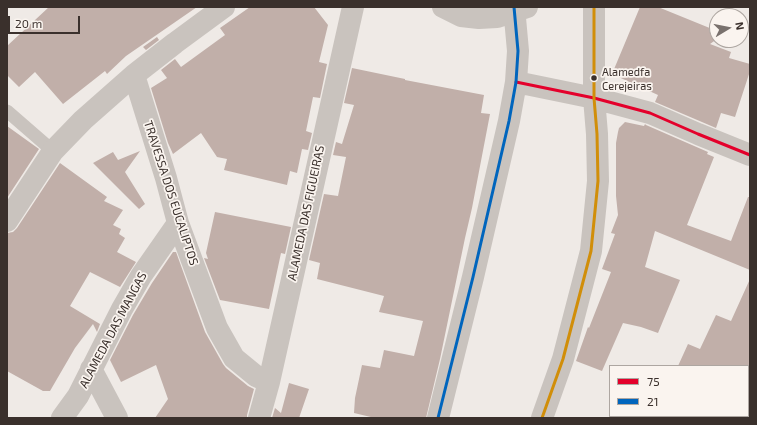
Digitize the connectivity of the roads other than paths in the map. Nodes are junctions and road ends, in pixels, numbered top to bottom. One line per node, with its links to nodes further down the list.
1 (224, 7): 6 (street)
2 (353, 7): 15 (street, ALAMEDA DAS FIGUEIRAS)
3 (443, 7): 5 (street)
4 (594, 7): 8 (street)
5 (519, 9): 7 (street)
6 (134, 75): 10 (street); 13 (street, TRAVESSA DOS EUCALIPTOS)
7 (516, 82): 8 (street); 19 (street)
8 (594, 98): 11 (street); 20 (street)
9 (7, 111): 10 (lane)
10 (53, 151): 12 (street)
11 (750, 155)
12 (7, 221)
13 (178, 223): 14 (street, ALAMEDA DAS MANGAS); 15 (street, TRAVESSA DOS EUCALIPTOS)
14 (91, 369): 16 (street, ALAMEDA DAS MANGAS); 17 (street)
15 (269, 382): 18 (street, ALAMEDA DAS FIGUEIRAS)
16 (62, 418)
17 (117, 418)
18 (259, 418)
19 (438, 418)
20 (542, 418)

